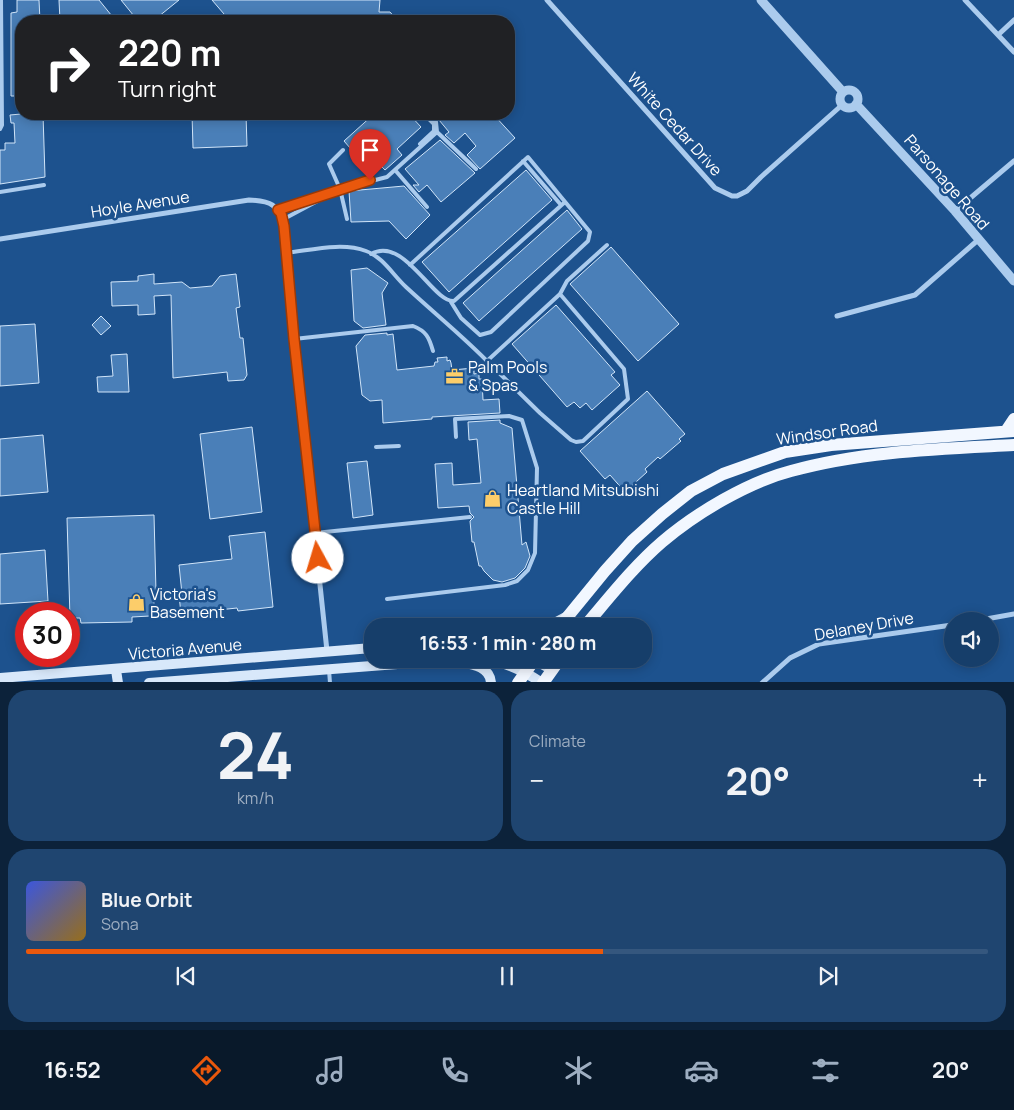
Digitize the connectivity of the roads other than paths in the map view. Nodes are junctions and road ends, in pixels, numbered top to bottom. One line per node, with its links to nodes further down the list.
1 (2, 0): 13 (lane)
2 (547, 0): 10 (street, White Cedar Drive)
3 (761, 0): 8 (street)
4 (966, 0): 6 (street)
5 (1014, 20): 6 (street)
6 (998, 35): 7 (street)
7 (1014, 52)
8 (843, 92): 9 (street); 10 (street)
9 (856, 104): 10 (street); 27 (street, Parsonage Road)
10 (842, 105)
11 (430, 120): 20 (lane)
12 (434, 120): 14 (lane)
13 (0, 129)
14 (437, 132): 18 (lane); 19 (lane)
15 (343, 150): 22 (lane)
16 (361, 156): 20 (lane)
17 (1014, 162): 27 (street)
18 (476, 169)
19 (395, 170): 22 (lane); 25 (lane)
20 (370, 180): 22 (lane)
21 (44, 185): 23 (lane)
22 (340, 189): 26 (lane); 28 (lane); 29 (lane)
23 (0, 192)
24 (563, 204): 35 (lane); 38 (lane); 38 (lane)
25 (427, 207)
26 (279, 211): 29 (street); 30 (street, Hoyle Avenue)
27 (955, 212): 31 (street, Parsonage Road)
28 (347, 219)
29 (282, 220): 33 (street)
30 (0, 239)
31 (978, 240): 36 (street, Parsonage Road); 39 (street)
32 (607, 245): 37 (lane)
33 (286, 253): 34 (lane); 40 (street)
34 (372, 254): 35 (lane); 42 (lane)
35 (410, 266): 38 (lane)
36 (1014, 281)
37 (560, 294): 42 (lane); 42 (lane)
38 (451, 302)
39 (837, 316)
40 (294, 339): 41 (lane); 50 (street)
41 (433, 351)
42 (486, 360)
43 (1014, 419): 44 (main road)
44 (1010, 431): 54 (main road, Windsor Road)
45 (456, 437): 51 (lane)
46 (1014, 445): 55 (main road, Windsor Road)
47 (399, 446): 48 (lane)
48 (376, 447)
49 (470, 517): 50 (lane)
50 (315, 533): 58 (street)
51 (387, 599)
52 (1014, 614): 53 (street)
53 (999, 617)
54 (567, 618)
55 (592, 618)
56 (944, 626): 75 (street, Delaney Drive)
57 (364, 649): 58 (main road, Victoria Avenue)
58 (328, 651): 59 (main road, Victoria Avenue); 61 (main road)
59 (205, 662): 65 (main road, Victoria Avenue); 69 (main road)
60 (364, 666): 61 (main road, Victoria Avenue)
61 (329, 668): 69 (main road, Victoria Avenue); 72 (lane)
62 (481, 668): 73 (main road)
63 (511, 668): 67 (main road)
64 (549, 668): 66 (main road)
65 (116, 670): 68 (main road, Victoria Avenue); 70 (main road)
66 (552, 670): 74 (main road)
67 (522, 677): 74 (main road)
68 (0, 678)
69 (208, 680): 71 (main road, Victoria Avenue)
70 (118, 682)
71 (149, 682)
72 (330, 682)
73 (491, 682)
74 (543, 682)
75 (762, 682)

